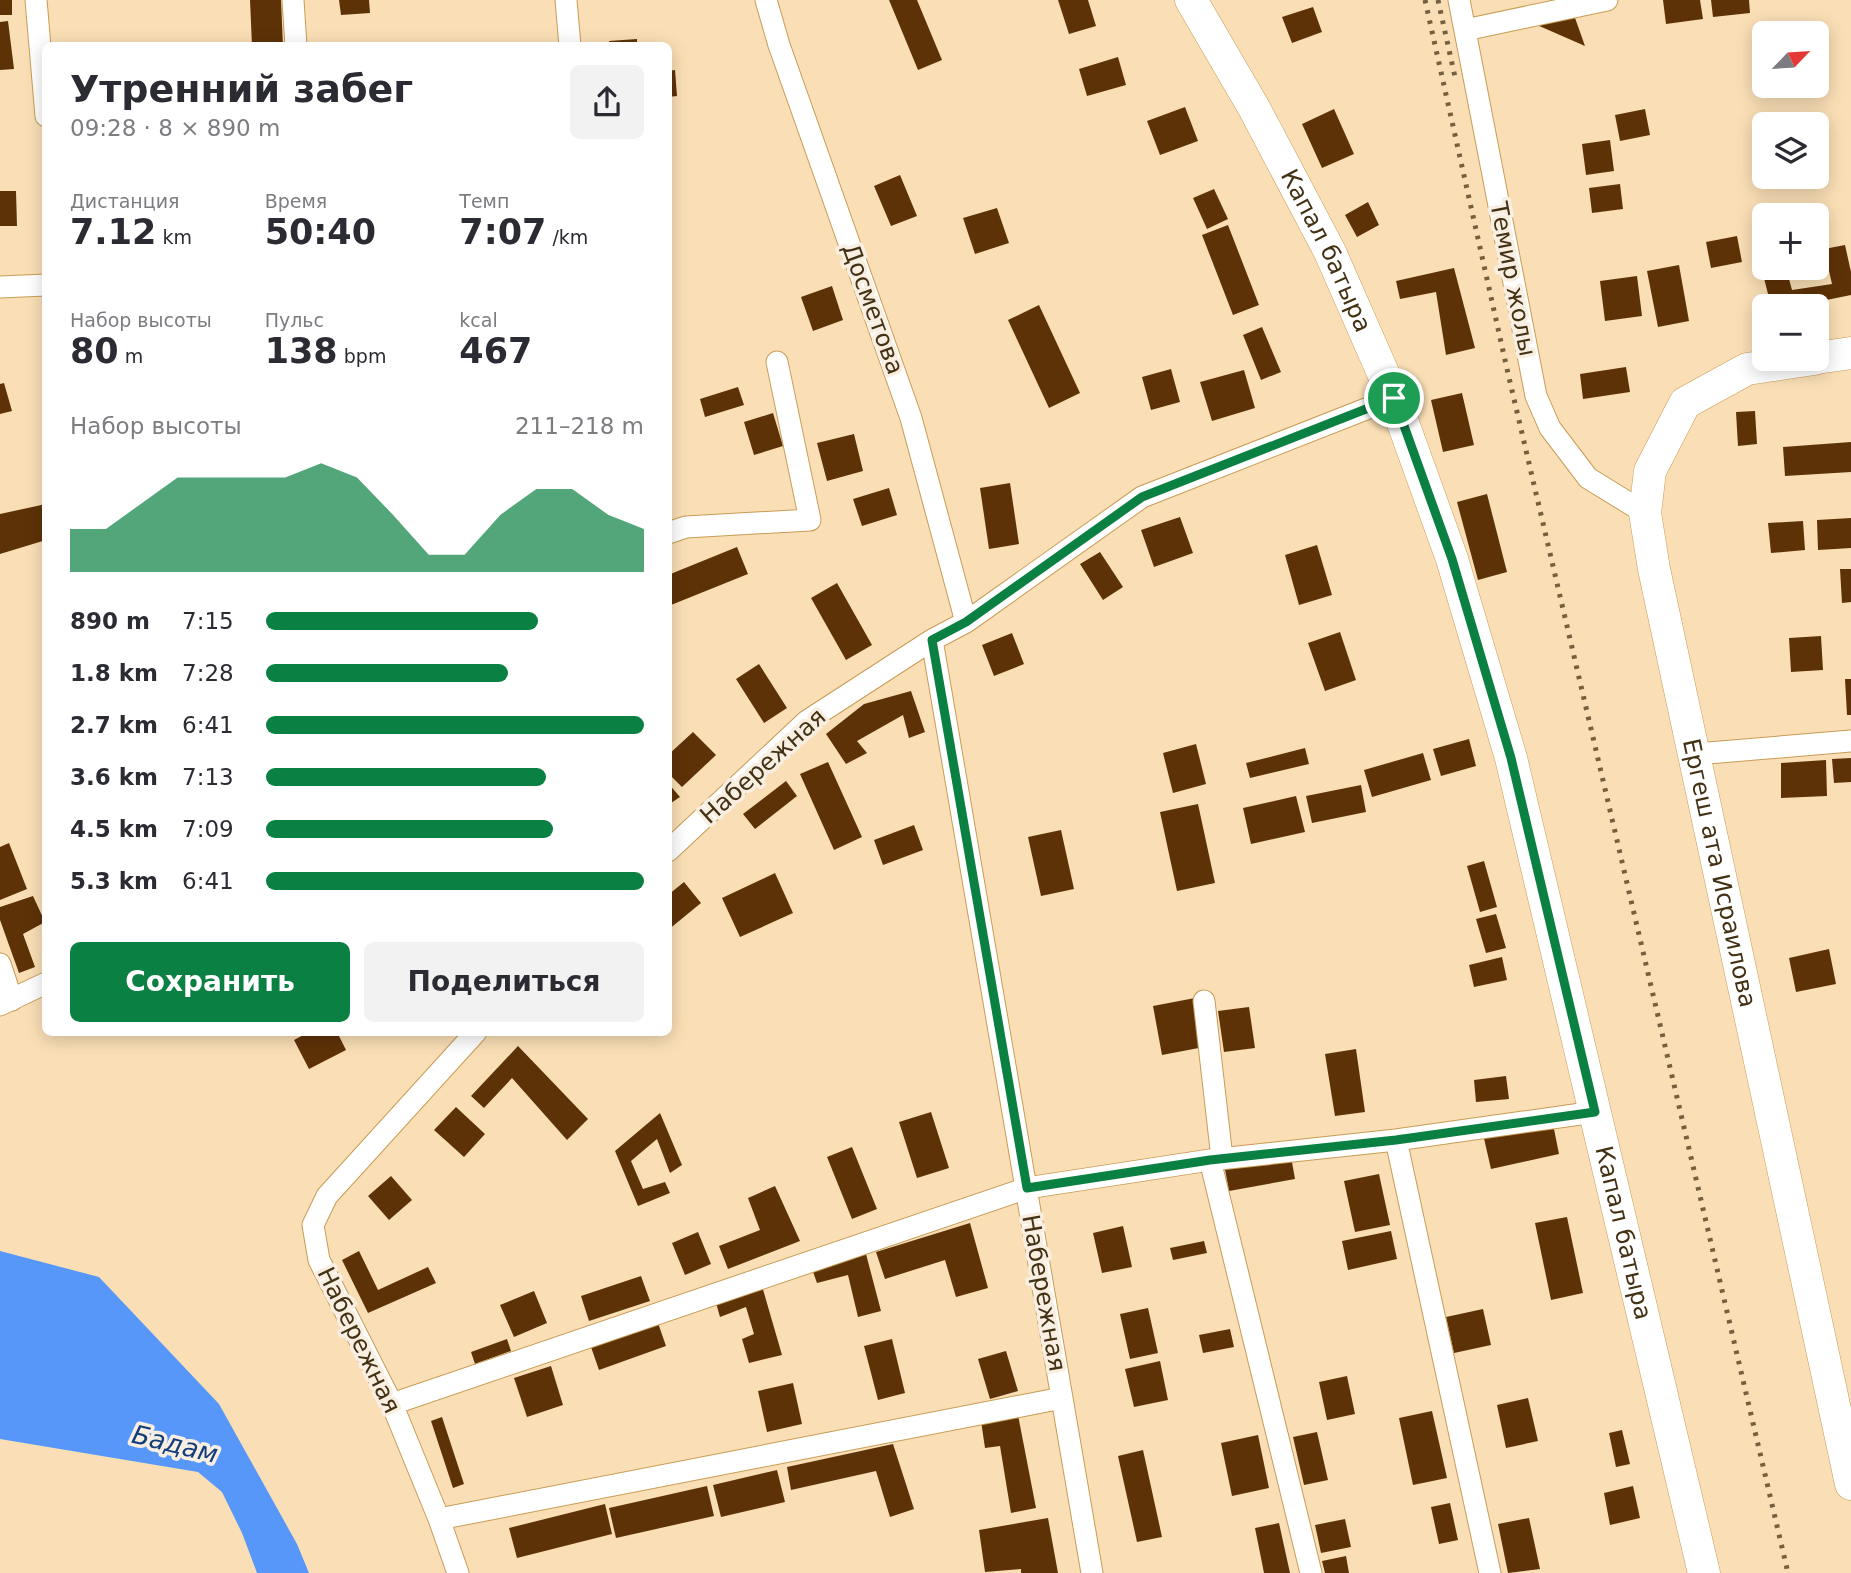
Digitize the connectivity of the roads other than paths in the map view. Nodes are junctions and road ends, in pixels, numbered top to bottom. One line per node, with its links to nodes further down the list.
1 (36, 0): 11 (street)
2 (293, 0): 9 (street)
3 (566, 0): 10 (street)
4 (766, 0): 21 (street, Досметова)
5 (1191, 0): 18 (main road, Капал батыра)
6 (1460, 0): 8 (street, Темир жолы)
7 (1596, 1): 8 (street)
8 (1465, 30): 19 (street, Темир жолы)
9 (296, 42)
10 (570, 42)
11 (42, 70)
12 (42, 285): 13 (street)
13 (0, 286)
14 (1851, 353): 15 (main road, Ергеш ата Исраилова)
15 (1829, 357)
16 (777, 362): 20 (street)
17 (1752, 368): 19 (main road, Ергеш ата Исраилова)
18 (1394, 398): 21 (street, Набережная); 31 (main road, Капал батыра)
19 (1645, 513): 24 (main road, Ергеш ата Исраилова)
20 (672, 532)
21 (966, 622): 22 (street, Набережная)
22 (932, 640): 25 (street, Набережная); 34 (street, Набережная)
23 (1851, 741): 24 (street)
24 (1696, 754): 37 (main road, Ергеш ата Исраилова)
25 (672, 847)
26 (0, 964): 29 (street)
27 (42, 985): 29 (street)
28 (1204, 1001): 33 (street)
29 (6, 1003)
30 (472, 1036): 36 (street, Набережная)
31 (1595, 1112): 32 (street); 43 (main road, Капал батыра)
32 (1396, 1140): 33 (street); 42 (street)
33 (1216, 1159): 34 (street); 41 (street)
34 (1027, 1188): 35 (street, Набережная); 36 (street)
35 (1062, 1398): 38 (street); 40 (street, Набережная)
36 (392, 1404): 38 (street, Набережная)
37 (1851, 1484)
38 (439, 1519): 39 (street, Набережная)
39 (458, 1573)
40 (1092, 1573)
41 (1311, 1573)
42 (1490, 1573)
43 (1704, 1573)

